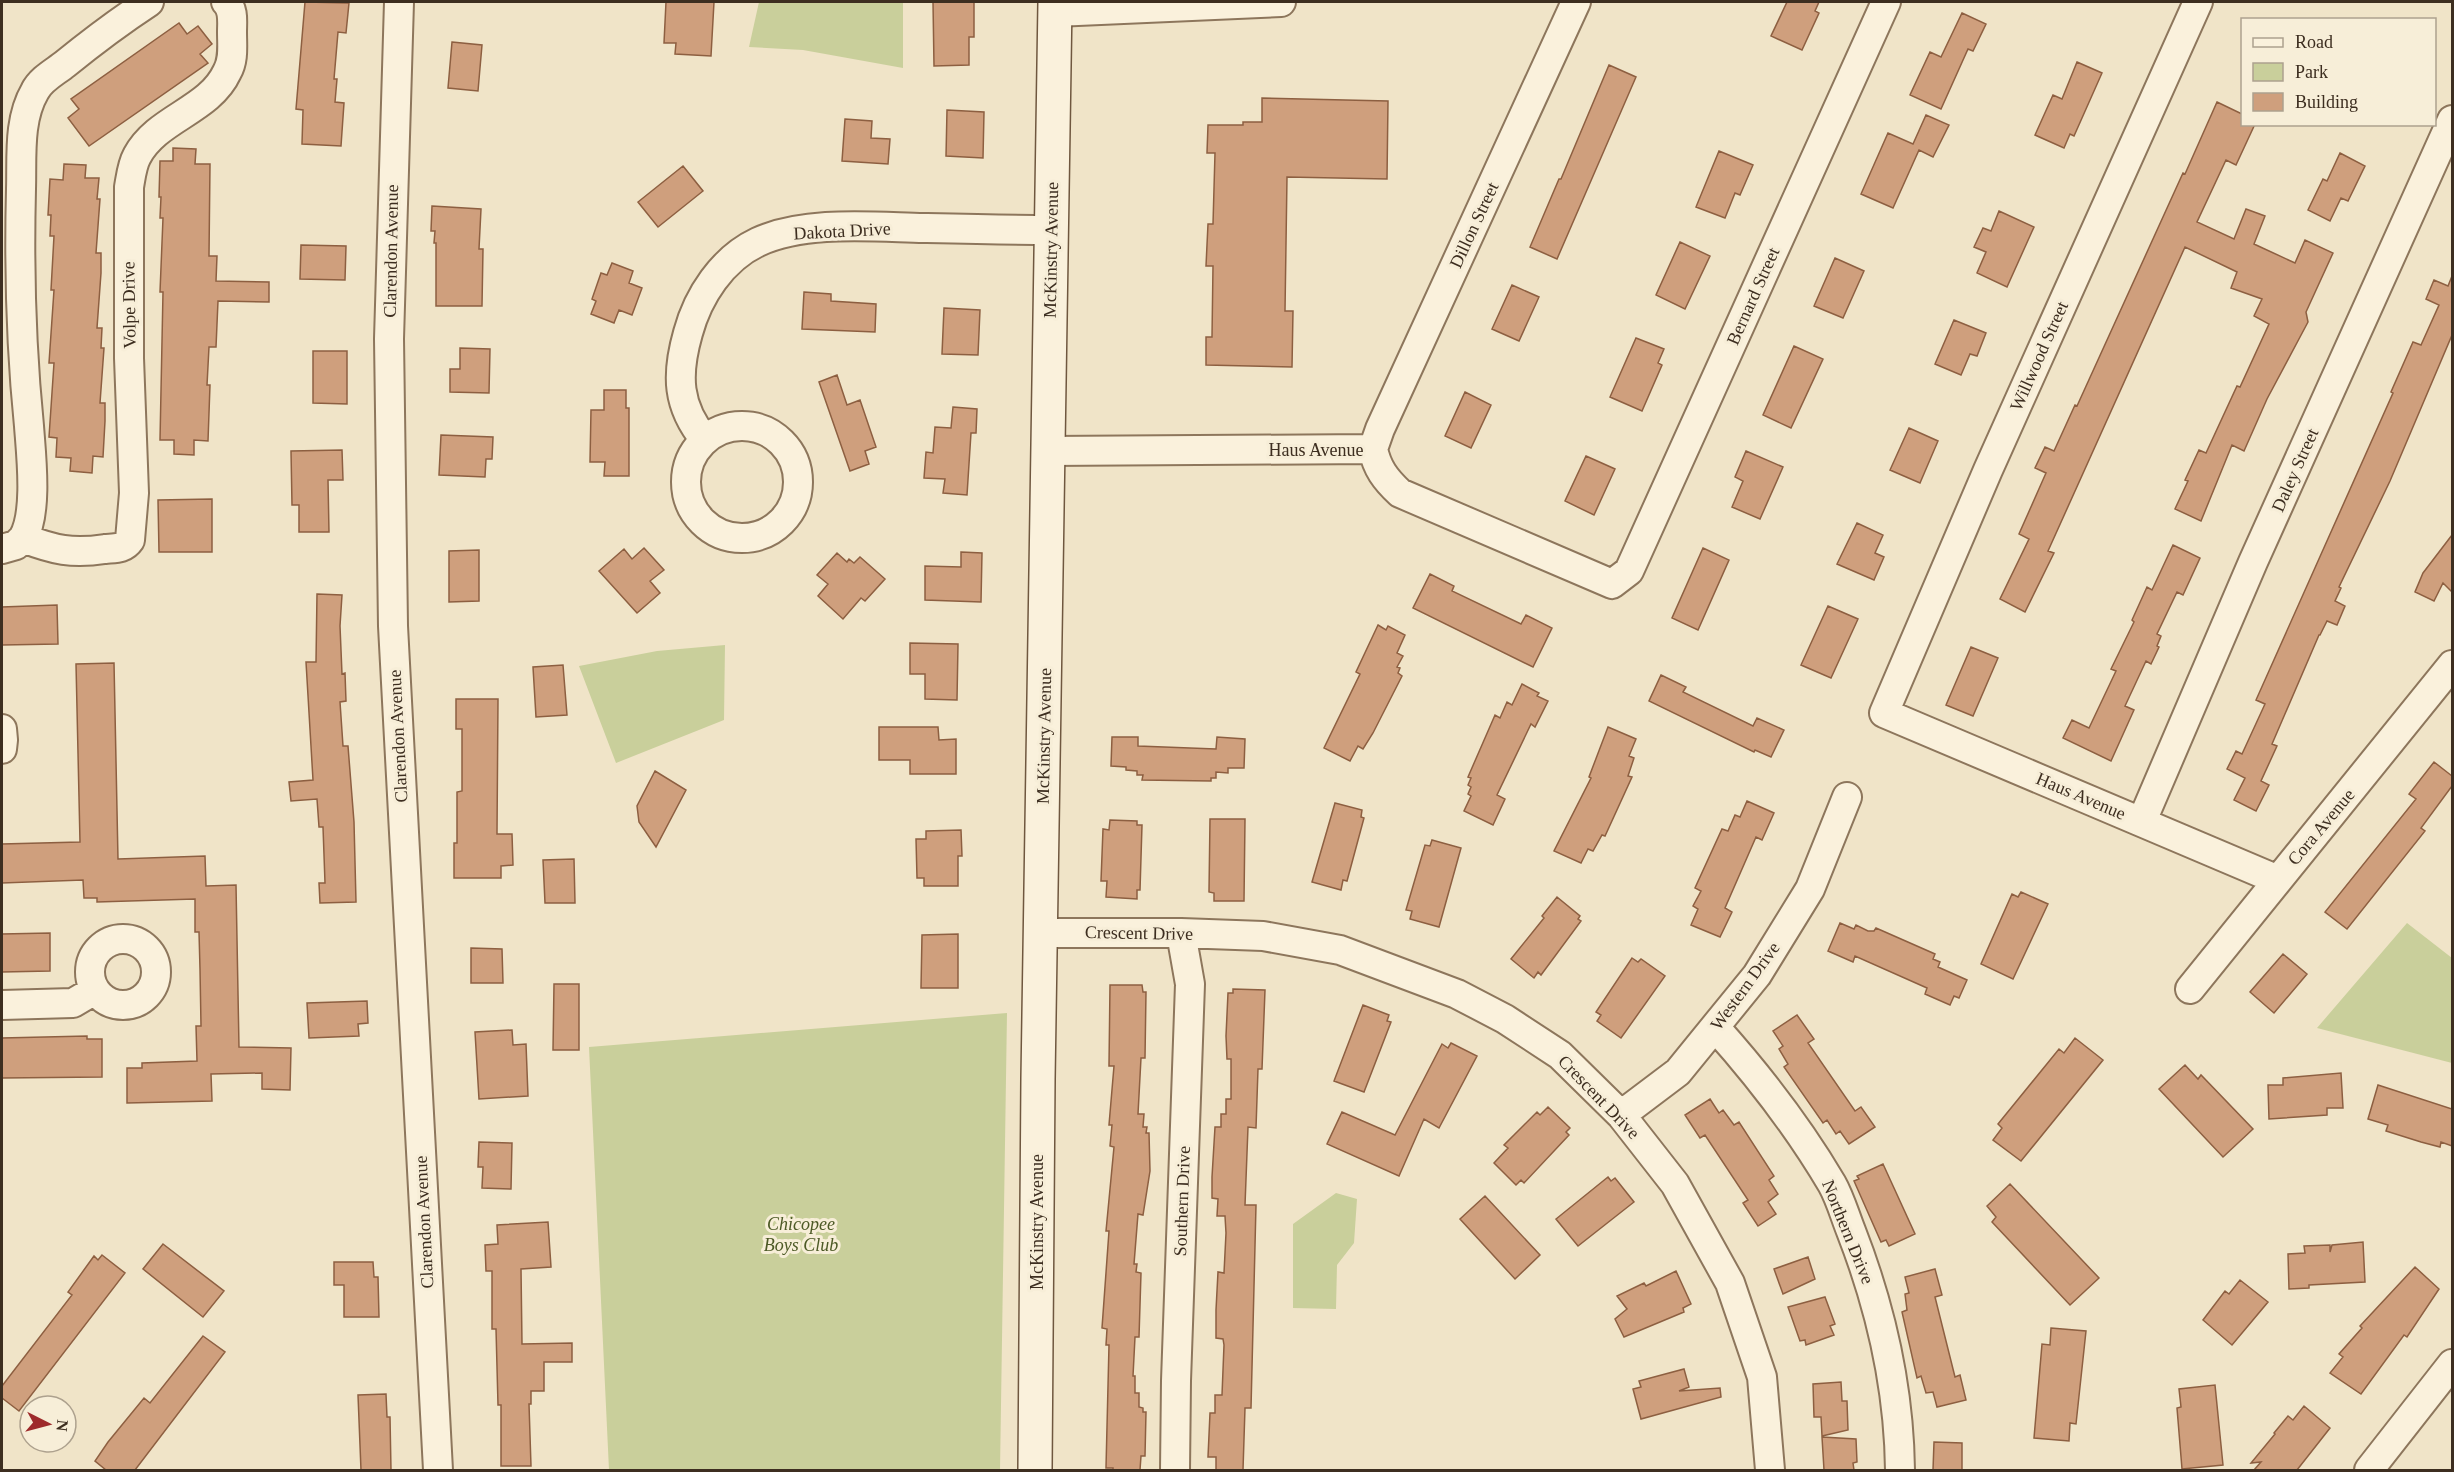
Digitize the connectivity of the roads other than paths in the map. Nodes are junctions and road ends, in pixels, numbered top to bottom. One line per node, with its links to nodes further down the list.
1 (149, 2): 14 (street, Volpe Drive)
2 (226, 2): 14 (street, Volpe Drive)
3 (399, 2): 31 (street, Clarendon Avenue)
4 (1281, 2): 8 (street)
5 (1576, 2): 12 (street, Dillon Street)
6 (1886, 2): 15 (street, Bernard Street)
7 (2198, 2): 17 (street, Willwood Street)
8 (1055, 7): 10 (street, McKinstry Avenue)
9 (2452, 120): 21 (street, Daley Street)
10 (1052, 230): 11 (street, Dakota Drive); 13 (street, McKinstry Avenue)
11 (705, 440)
12 (1373, 449): 13 (street, Haus Avenue); 15 (street, Haus Avenue)
13 (1048, 451): 23 (street, McKinstry Avenue)
14 (12, 543)
15 (1612, 584)
16 (2452, 665): 22 (street, Cora Avenue)
17 (1884, 713): 21 (street, Haus Avenue)
18 (2, 729): 19 (street)
19 (2, 749)
20 (1847, 797): 28 (street, Western Drive)
21 (2142, 821): 22 (street, Haus Avenue)
22 (2278, 880): 25 (street, Cora Avenue)
23 (1041, 933): 24 (street, Crescent Drive); 32 (street, McKinstry Avenue)
24 (1181, 933): 29 (street, Crescent Drive); 33 (street, Southern Drive)
25 (2190, 989)
26 (95, 990): 27 (street)
27 (2, 1005)
28 (1715, 1027): 29 (street, Western Drive); 35 (street, Northern Drive)
29 (1621, 1115): 34 (street, Crescent Drive)
30 (2452, 1364): 36 (street)
31 (438, 1470)
32 (1035, 1470)
33 (1175, 1470)
34 (1770, 1470)
35 (1900, 1470)
36 (2369, 1470)

